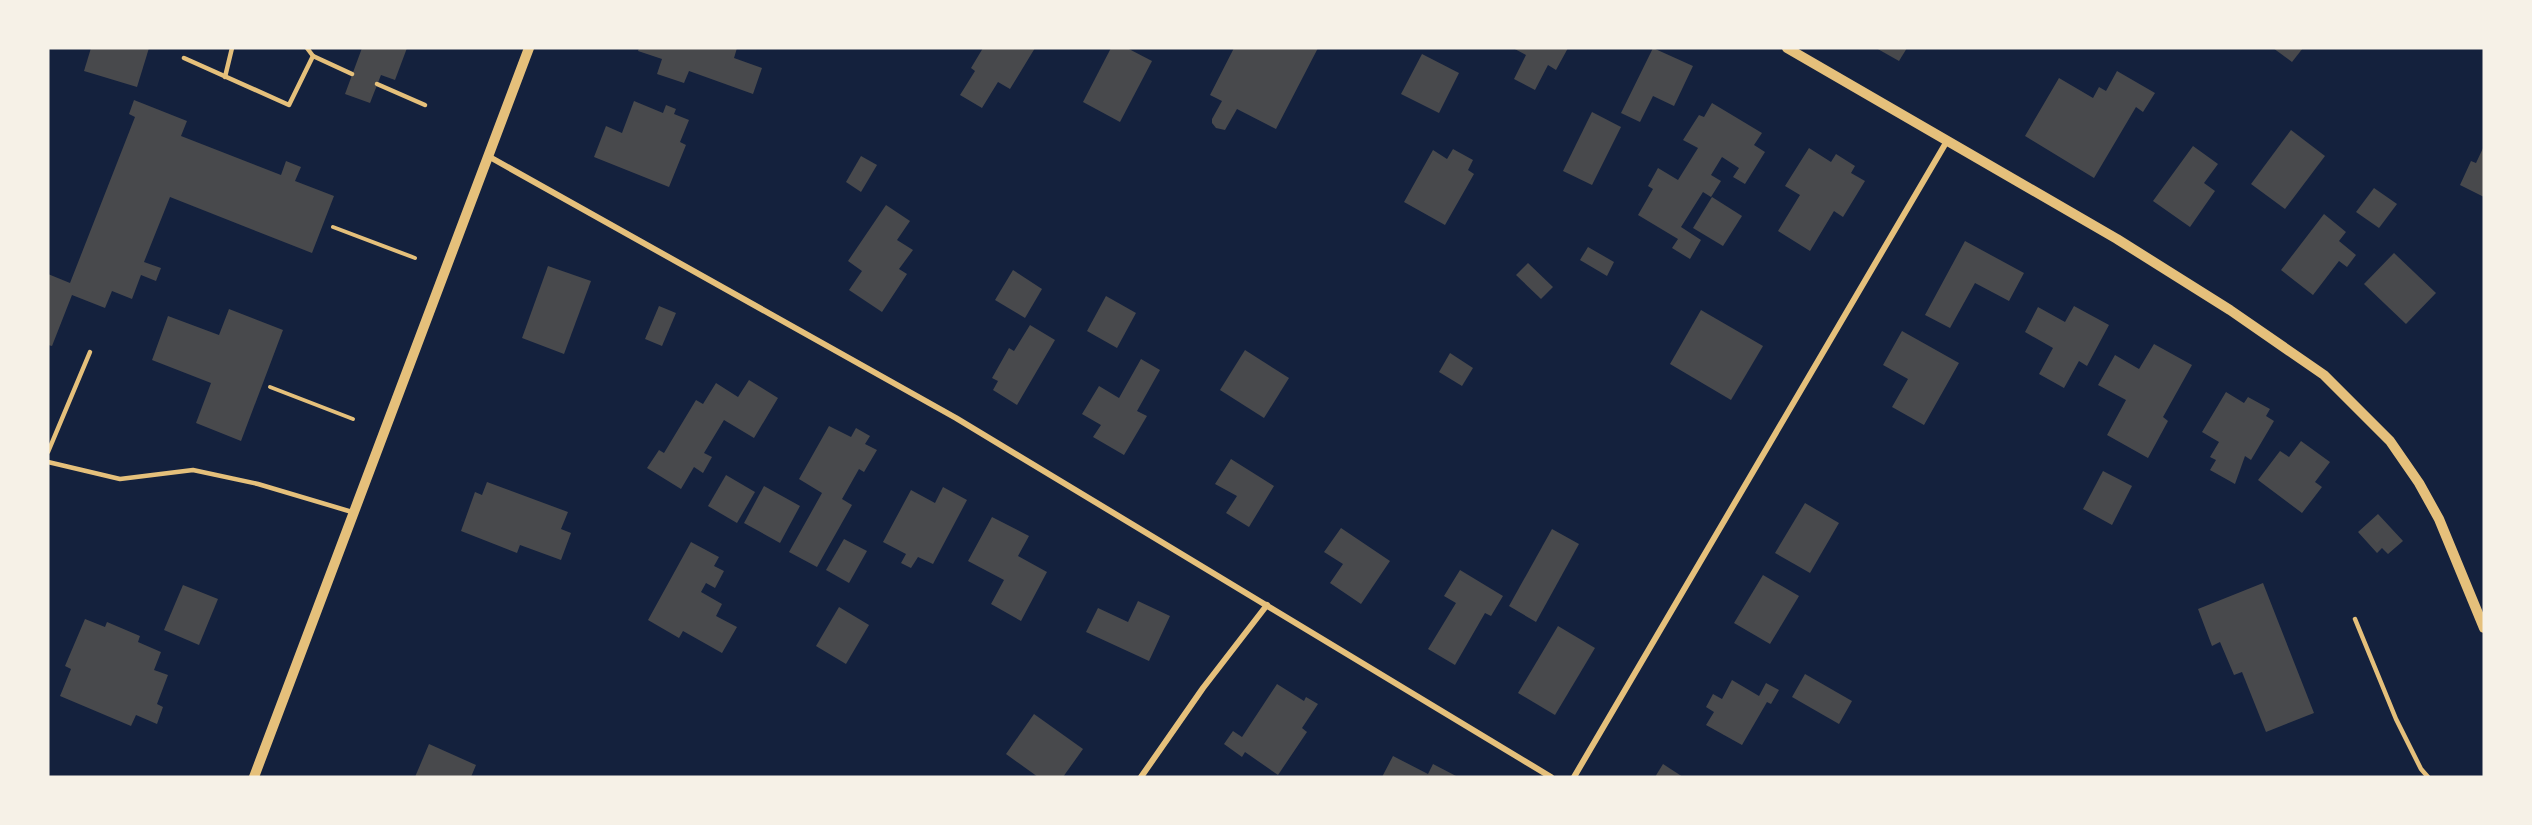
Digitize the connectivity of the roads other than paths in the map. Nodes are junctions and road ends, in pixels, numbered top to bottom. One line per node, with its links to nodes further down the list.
1 (232, 48): 8 (lane)
2 (307, 48): 5 (lane)
3 (529, 48): 12 (street)
4 (1787, 48): 11 (street)
5 (313, 56): 7 (lane); 8 (lane)
6 (184, 58): 8 (lane)
7 (352, 74)
8 (225, 77)
9 (377, 84): 10 (lane)
10 (424, 105)
11 (1947, 141): 19 (street); 23 (street)
12 (488, 156): 16 (street); 17 (street)
13 (90, 352): 14 (lane)
14 (48, 452)
15 (48, 462): 16 (lane)
16 (352, 512): 20 (street)
17 (1267, 605): 21 (street); 22 (street)
18 (2355, 619): 24 (lane)
19 (2484, 628)
20 (254, 777)
21 (1141, 777)
22 (1551, 777)
23 (1574, 777)
24 (2428, 777)

